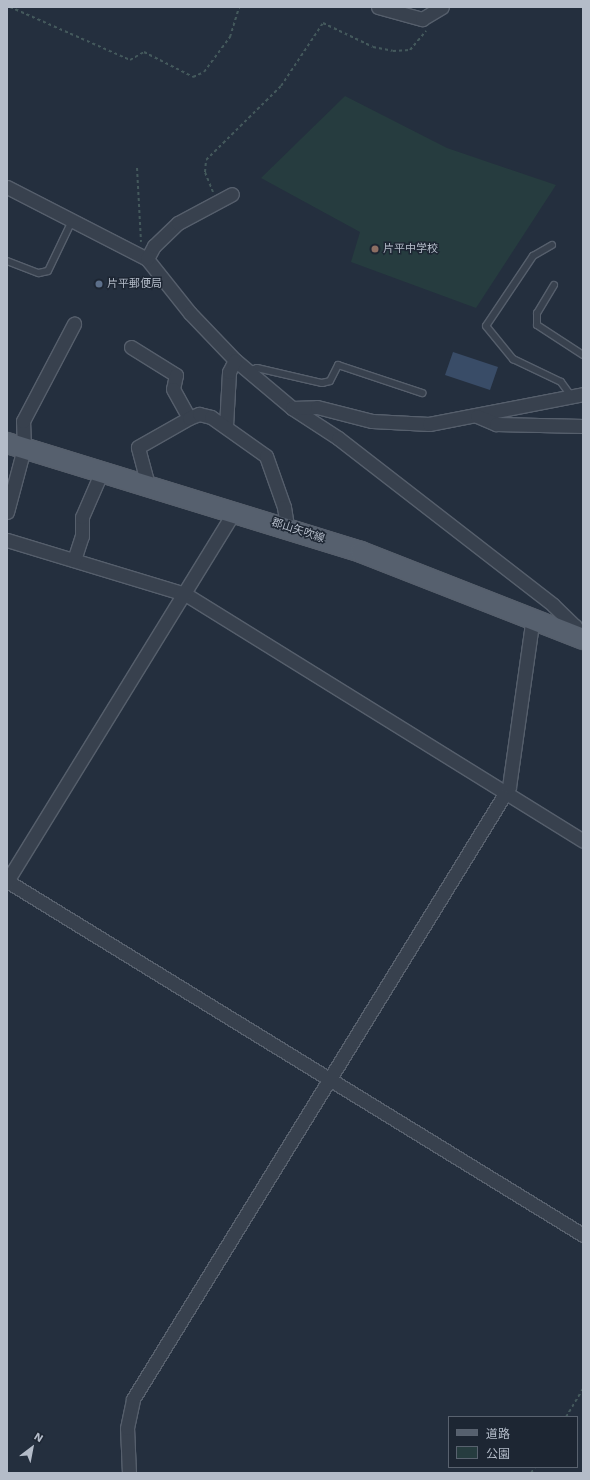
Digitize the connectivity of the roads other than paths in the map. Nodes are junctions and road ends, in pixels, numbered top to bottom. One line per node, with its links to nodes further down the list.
1 (378, 7): 2 (street)
2 (442, 7)
3 (7, 187): 5 (street)
4 (232, 194): 7 (street)
5 (73, 219): 7 (street); 8 (lane)
6 (552, 246): 16 (lane)
7 (147, 259): 13 (street)
8 (7, 261)
9 (554, 285): 12 (lane)
10 (74, 324): 22 (street)
11 (131, 347): 19 (street)
12 (583, 355)
13 (235, 360): 14 (street); 20 (street)
14 (248, 371): 15 (lane); 17 (street)
15 (422, 393)
16 (577, 395): 18 (street)
17 (292, 408): 18 (street); 32 (street)
18 (477, 416): 21 (street)
19 (189, 418): 20 (street); 24 (street)
20 (226, 426): 27 (street)
21 (583, 426)
22 (16, 445): 23 (main road, 郡山矢吹線); 26 (street)
23 (102, 471): 24 (main road, 郡山矢吹線); 29 (street)
24 (148, 485): 25 (main road, 郡山矢吹線)
25 (235, 510): 27 (main road, 郡山矢吹線); 30 (street)
26 (7, 512)
27 (287, 527): 31 (main road, 郡山矢吹線)
28 (7, 540): 29 (street)
29 (74, 560): 30 (street)
30 (185, 594): 33 (street); 35 (street)
31 (533, 617): 32 (main road, 郡山矢吹線); 33 (street)
32 (581, 638)
33 (505, 794): 34 (street); 36 (street)
34 (583, 841)
35 (7, 881): 36 (street)
36 (327, 1081): 37 (street); 38 (street)
37 (583, 1235)
38 (129, 1467)

